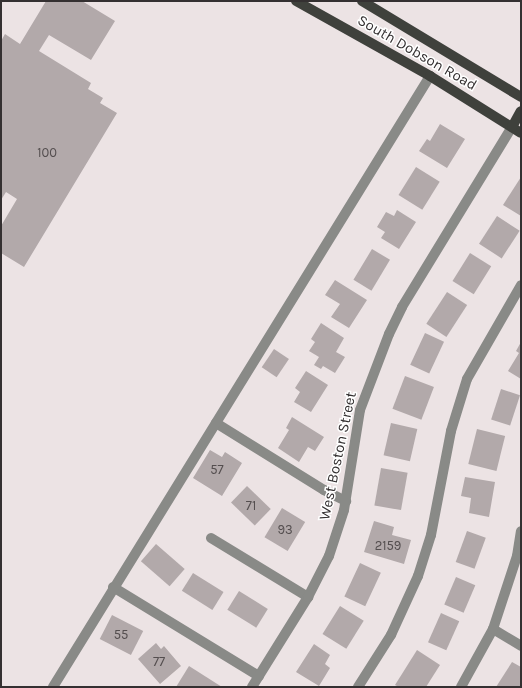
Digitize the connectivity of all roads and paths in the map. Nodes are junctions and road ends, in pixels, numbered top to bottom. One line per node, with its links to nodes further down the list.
1 (296, 1): 3 (main road, South Dobson Road)
2 (362, 1): 4 (main road, South Dobson Road)
3 (430, 76): 6 (main road, South Dobson Road); 8 (street)
4 (521, 97)
5 (521, 111): 6 (main road)
6 (517, 130): 9 (street, West Boston Street)
7 (521, 285): 19 (street)
8 (216, 423): 9 (street); 12 (street)
9 (346, 500): 13 (street, West Boston Street)
10 (521, 531): 14 (street)
11 (211, 538): 13 (street)
12 (113, 587): 16 (street); 17 (street)
13 (308, 598): 16 (street, West Boston Street)
14 (493, 629): 15 (street); 20 (street)
15 (521, 646)
16 (259, 676): 18 (street, West Boston Street)
17 (52, 687)
18 (252, 687)
19 (358, 687)
20 (462, 687)

